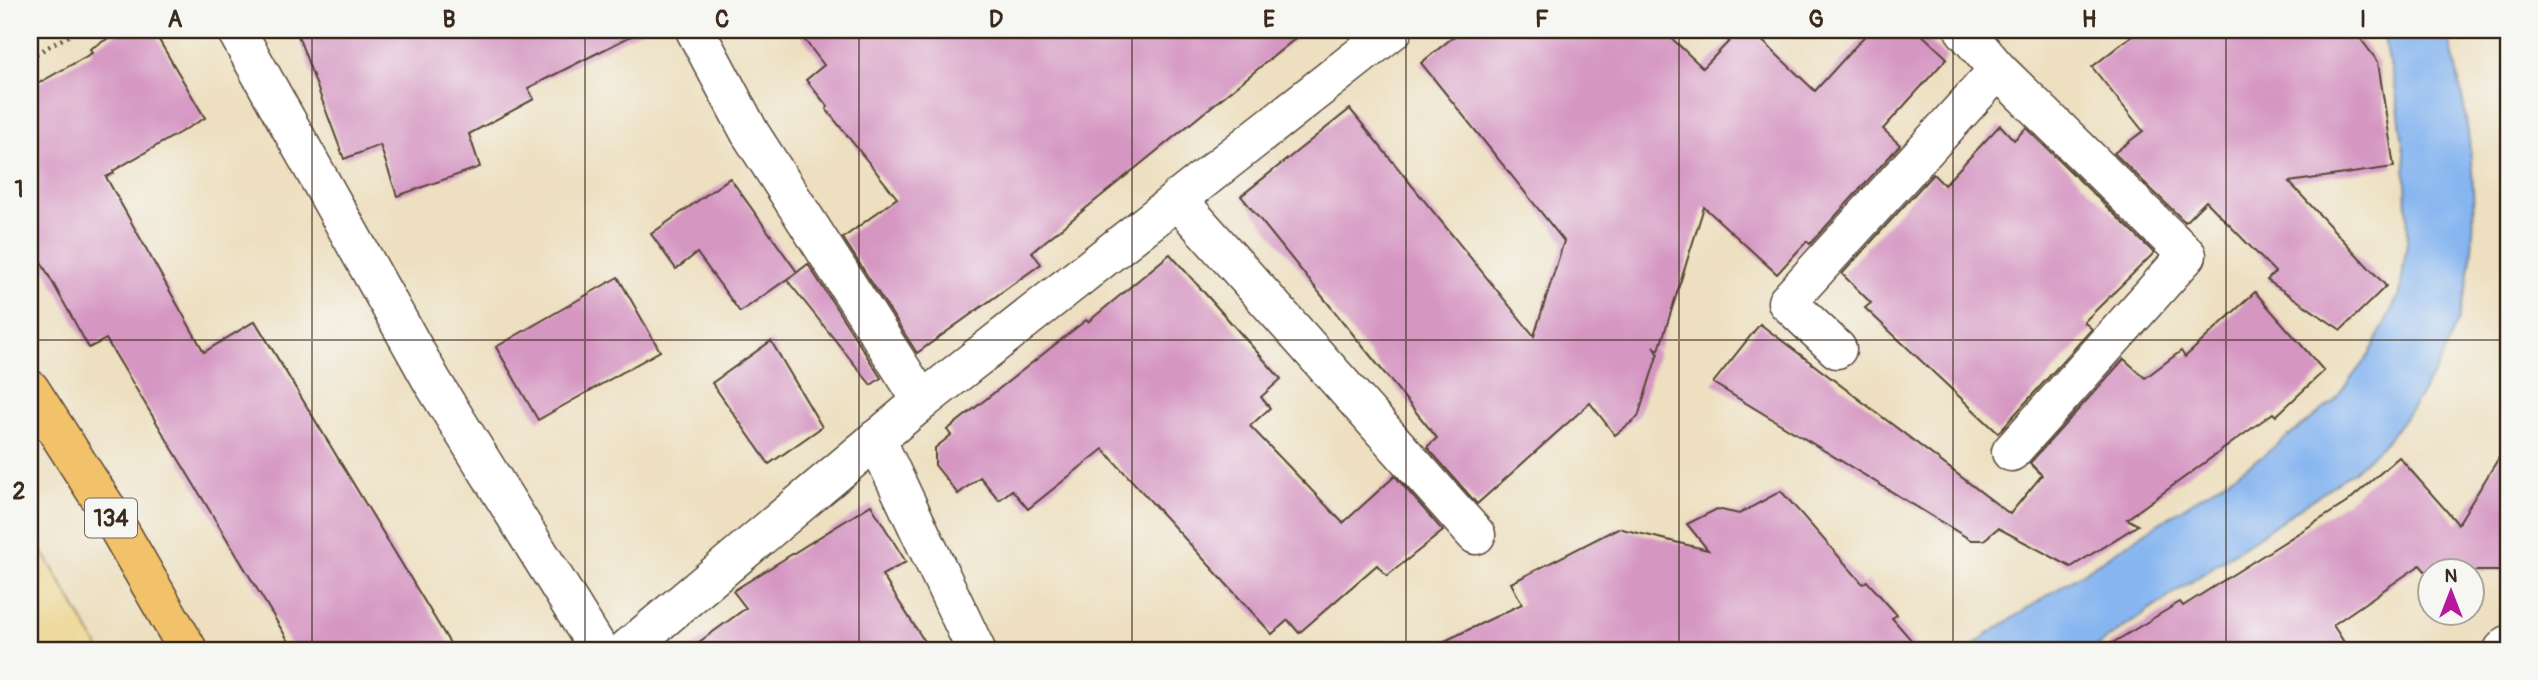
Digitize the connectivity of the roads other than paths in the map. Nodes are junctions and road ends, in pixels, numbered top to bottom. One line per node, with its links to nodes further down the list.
1 (236, 30): 15 (street)
2 (695, 30): 9 (street)
3 (1392, 30): 6 (street)
4 (1964, 30): 5 (street)
5 (1998, 71): 7 (street); 11 (street)
6 (1177, 199): 9 (street); 12 (street)
7 (1837, 349)
8 (30, 389): 14 (highway, 134)
9 (922, 401): 10 (street)
10 (876, 439): 16 (street); 17 (street)
11 (2011, 452)
12 (1476, 535)
13 (2508, 645): 18 (street)
14 (188, 650)
15 (599, 650)
16 (625, 650)
17 (976, 650)
18 (2503, 650)

